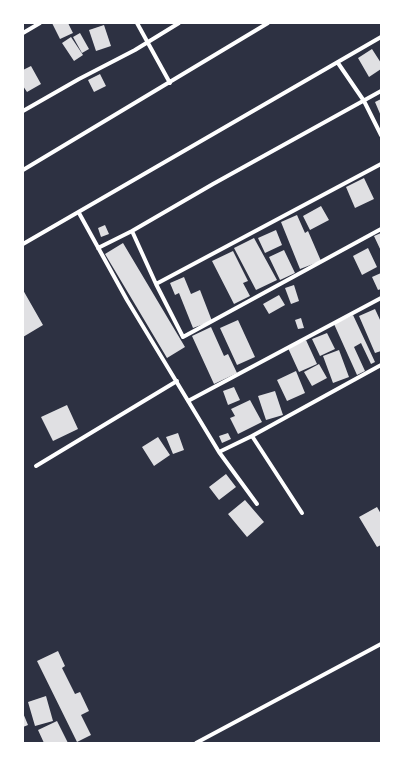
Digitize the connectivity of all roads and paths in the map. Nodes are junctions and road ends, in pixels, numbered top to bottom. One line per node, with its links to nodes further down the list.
1 (40, 23): 5 (street)
2 (137, 23): 7 (street)
3 (179, 23): 7 (street)
4 (268, 23): 9 (street)
5 (23, 33)
6 (381, 38): 8 (street)
7 (147, 42): 9 (street); 12 (street)
8 (338, 63): 11 (street); 16 (street)
9 (170, 83): 15 (street)
10 (381, 91): 11 (street)
11 (364, 101): 13 (street); 18 (street)
12 (23, 111)
13 (381, 135)
14 (381, 164): 21 (street)
15 (23, 170)
16 (79, 213): 19 (street); 20 (street)
17 (381, 229): 21 (street)
18 (132, 231): 20 (street); 21 (street)
19 (23, 244)
20 (98, 248): 24 (street)
21 (156, 284)
22 (381, 298): 25 (street)
23 (381, 365): 26 (street)
24 (177, 381): 25 (street); 28 (street)
25 (188, 401): 27 (street)
26 (252, 436): 27 (street); 30 (street)
27 (219, 452): 29 (street)
28 (36, 466)
29 (257, 504)
30 (302, 513)
31 (381, 644): 32 (street)
32 (196, 743)

